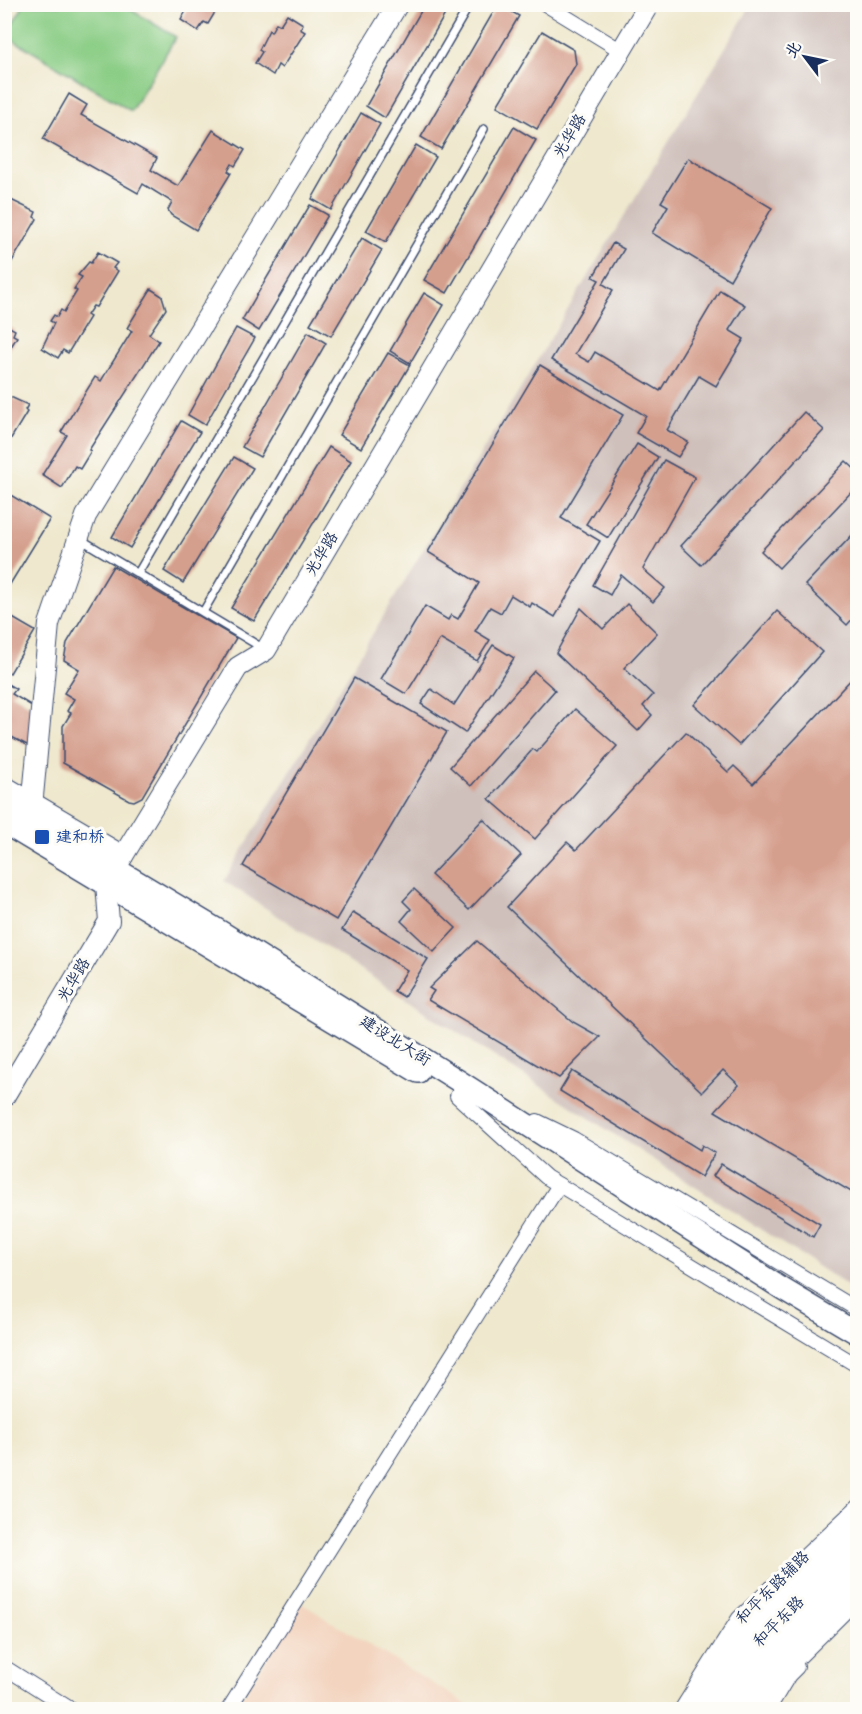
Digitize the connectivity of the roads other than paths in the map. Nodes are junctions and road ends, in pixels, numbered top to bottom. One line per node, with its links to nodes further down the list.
1 (398, 4): 7 (street)
2 (470, 4): 8 (lane)
3 (545, 4): 5 (street)
4 (649, 4): 5 (street, 光华路)
5 (621, 50): 10 (street, 光华路)
6 (484, 129): 9 (lane)
7 (78, 538): 8 (lane); 13 (street)
8 (138, 573): 9 (lane)
9 (203, 612): 10 (lane)
10 (266, 651): 15 (street, 光华路)
11 (4, 786): 13 (street)
12 (4, 802): 13 (main road, 建设北大街)
13 (31, 810): 15 (main road, 建设北大街)
14 (4, 823): 15 (main road)
15 (115, 870): 16 (main road, 建设北大街); 17 (street, 光华路)
16 (463, 1091): 18 (street); 19 (main road, 建设北大街); 20 (street)
17 (4, 1097)
18 (559, 1185): 23 (street); 32 (street)
19 (780, 1291): 21 (main road); 22 (main road)
20 (858, 1310)
21 (858, 1334)
22 (858, 1343)
23 (858, 1366)
24 (858, 1506): 33 (street, 和平东路辅路)
25 (858, 1525): 34 (street, 和平东路辅路)
26 (858, 1543): 35 (highway, 和平东路)
27 (858, 1568): 36 (highway, 和平东路)
28 (858, 1595): 37 (street)
29 (858, 1608): 38 (street)
30 (4, 1667): 31 (street)
31 (72, 1710)
32 (228, 1710)
33 (681, 1710)
34 (693, 1710)
35 (711, 1710)
36 (733, 1710)
37 (756, 1710)
38 (768, 1710)

